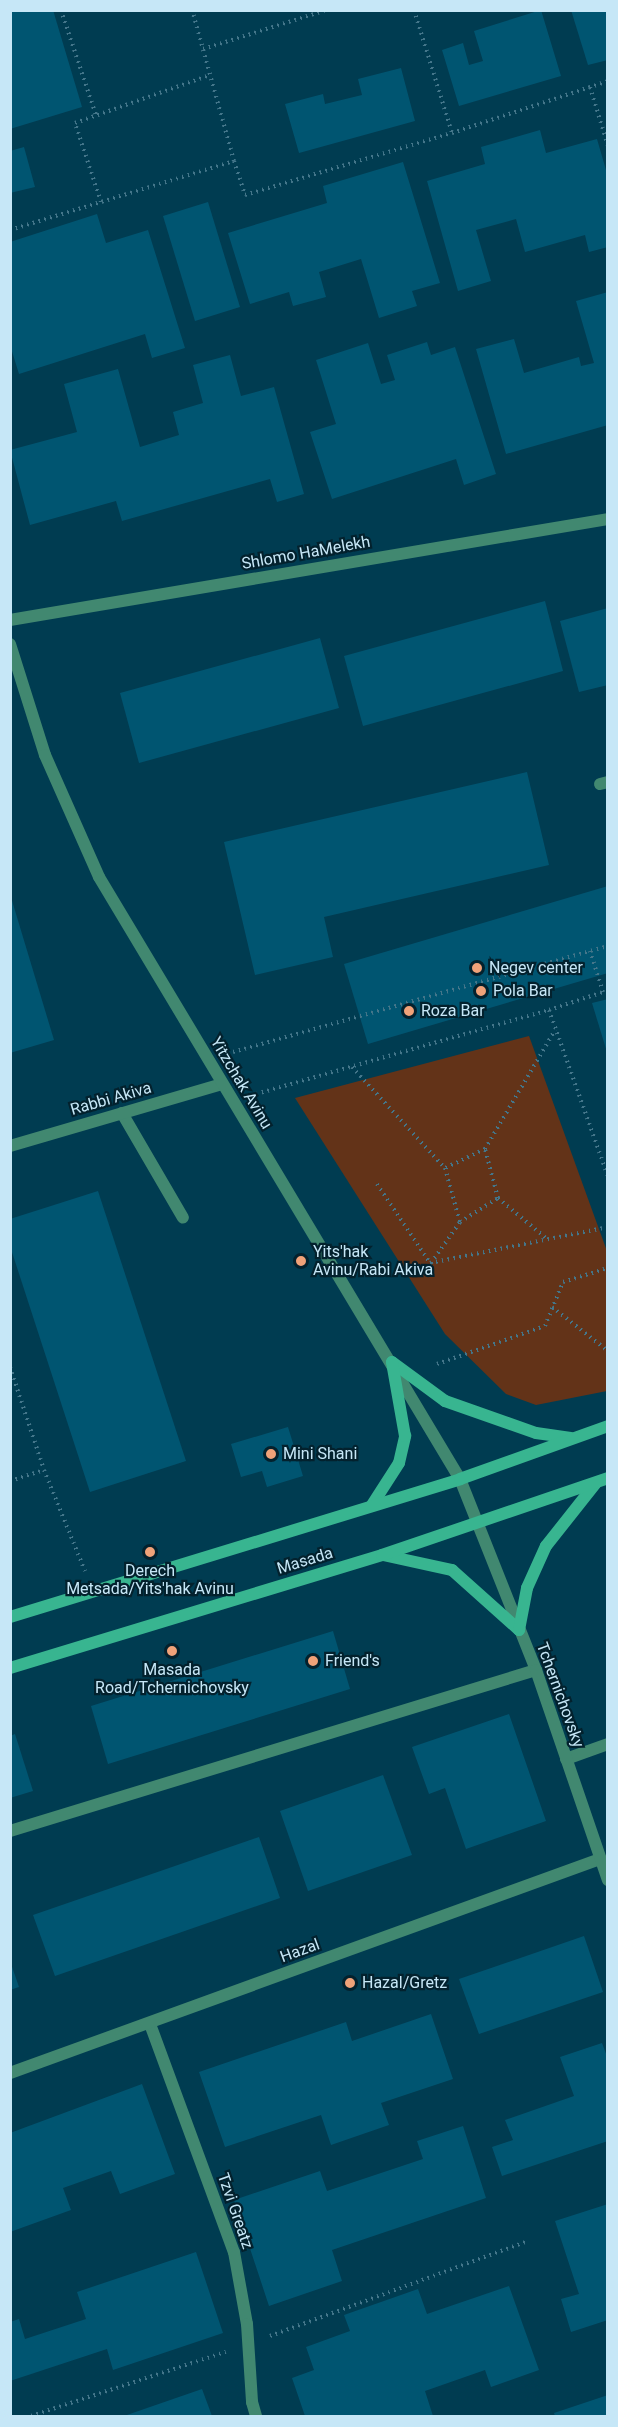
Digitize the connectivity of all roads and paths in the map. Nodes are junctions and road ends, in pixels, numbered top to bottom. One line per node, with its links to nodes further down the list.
1 (61, 10): 9 (path)
2 (192, 10): 5 (path)
3 (327, 10): 5 (path)
4 (414, 10): 10 (path)
5 (203, 49): 6 (path)
6 (210, 75): 9 (path); 12 (path)
7 (608, 81): 8 (path)
8 (591, 87): 10 (path); 11 (path)
9 (96, 115): 13 (path)
10 (452, 133): 12 (path)
11 (608, 146)
12 (234, 161): 13 (path)
13 (100, 202): 14 (path)
14 (10, 230)
15 (608, 519): 16 (street, Shlomo HaMelekh)
16 (10, 620)
17 (10, 645): 22 (street, Yitzchak Avinu)
18 (608, 946): 19 (path)
19 (590, 951): 20 (path); 22 (path)
20 (549, 1010): 21 (path); 23 (path)
21 (555, 1029): 28 (path); 30 (path)
22 (207, 1059): 24 (street, Yitzchak Avinu)
23 (352, 1067): 25 (path); 29 (path)
24 (222, 1084): 25 (street, Yitzchak Avinu); 26 (street, Rabbi Akiva)
25 (232, 1101): 41 (street, Yitzchak Avinu)
26 (122, 1113): 27 (street, Rabbi Akiva); 33 (street)
27 (10, 1146)
28 (485, 1149): 29 (path); 32 (path)
29 (445, 1168): 34 (path)
30 (608, 1177)
31 (377, 1184): 37 (path)
32 (498, 1198): 34 (path); 36 (path)
33 (183, 1218)
34 (460, 1222): 37 (path)
35 (608, 1227): 36 (path)
36 (547, 1239): 37 (path)
37 (430, 1263)
38 (608, 1268): 39 (path)
39 (552, 1307): 40 (path); 43 (path)
40 (608, 1351)
41 (392, 1362): 43 (main road); 47 (street, Yitzchak Avinu); 50 (main road)
42 (10, 1367): 46 (path)
43 (408, 1374): 45 (main road)
44 (608, 1426): 45 (main road, Masada)
45 (573, 1438): 47 (main road, Masada)
46 (44, 1470): 49 (path); 53 (path)
47 (460, 1479): 50 (main road, Masada); 51 (street, Yitzchak Avinu)
48 (602, 1480): 51 (main road, Masada); 55 (main road)
49 (10, 1481)
50 (372, 1505): 53 (main road, Masada)
51 (475, 1524): 52 (main road, Masada); 55 (street, Tchernichovsky)
52 (382, 1555): 55 (main road); 56 (main road, Masada)
53 (93, 1591): 54 (main road, Masada)
54 (10, 1617)
55 (519, 1630): 57 (street, Tchernichovsky)
56 (10, 1668)
57 (536, 1670): 59 (street, Tchernichovsky); 60 (street)
58 (608, 1744): 59 (street)
59 (566, 1759): 61 (street, Tchernichovsky)
60 (10, 1831)
61 (600, 1858): 62 (street, Tchernichovsky); 63 (street, Hazal)
62 (608, 1880)
63 (150, 2024): 64 (street, Hazal); 66 (street, Tzvi Greatz)
64 (10, 2073)
65 (526, 2242): 66 (path)
66 (248, 2344): 67 (path); 68 (street, Tzvi Greatz)
67 (31, 2416)
68 (256, 2416)

